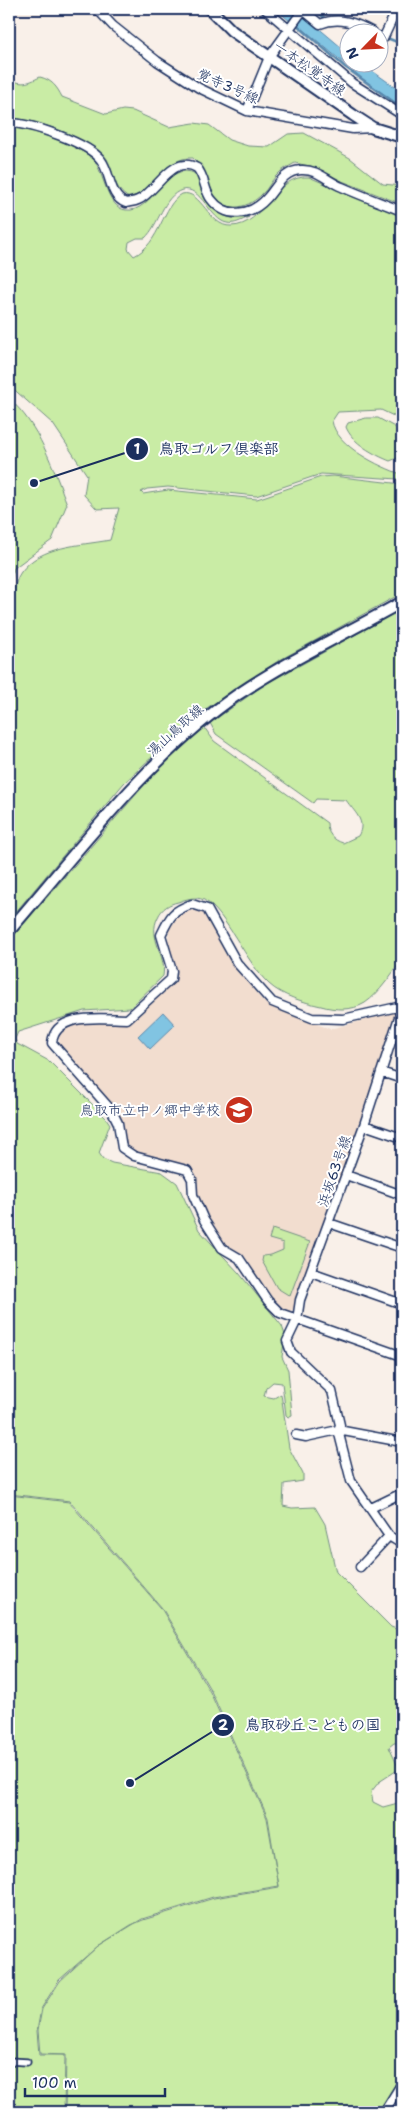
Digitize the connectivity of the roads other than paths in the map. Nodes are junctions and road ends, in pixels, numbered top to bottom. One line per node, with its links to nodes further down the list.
1 (97, 9): 9 (street, 覚寺3号線)
2 (210, 9): 8 (main road, 一本松覚寺線)
3 (266, 9): 6 (street)
4 (397, 9): 7 (street)
5 (349, 22): 6 (street)
6 (290, 27): 8 (street); 10 (street)
7 (388, 28)
8 (269, 56): 9 (street); 12 (main road, 一本松覚寺線)
9 (247, 111): 12 (street, 覚寺3号線)
10 (402, 115)
11 (9, 123): 14 (street)
12 (373, 128): 13 (main road, 一本松覚寺線)
13 (402, 137)
14 (402, 212)
15 (402, 602): 16 (main road, 湯山鳥取線)
16 (9, 931)
17 (402, 1007): 18 (street, 浜坂63号線); 28 (street)
18 (381, 1072): 19 (street); 20 (street, 浜坂63号線)
19 (402, 1079)
20 (364, 1124): 21 (street); 22 (street, 浜坂63号線)
21 (402, 1138)
22 (346, 1175): 23 (street); 24 (street, 浜坂63号線)
23 (402, 1195)
24 (329, 1223): 25 (street); 26 (street, 浜坂63号線)
25 (402, 1248)
26 (311, 1272): 27 (street); 28 (street, 浜坂63号線)
27 (402, 1304)
28 (297, 1320): 29 (street); 30 (street, 浜坂63号線)
29 (402, 1356)
30 (338, 1430): 31 (street); 32 (street); 34 (street)
31 (296, 1435)
32 (402, 1442)
33 (402, 1493): 34 (street)
34 (371, 1508): 35 (street)
35 (389, 1536): 36 (street); 38 (street)
36 (402, 1545): 37 (street)
37 (402, 1558)
38 (360, 1568)
39 (9, 2061): 40 (street)
40 (27, 2062)
41 (402, 2083): 42 (street)
42 (384, 2112)

